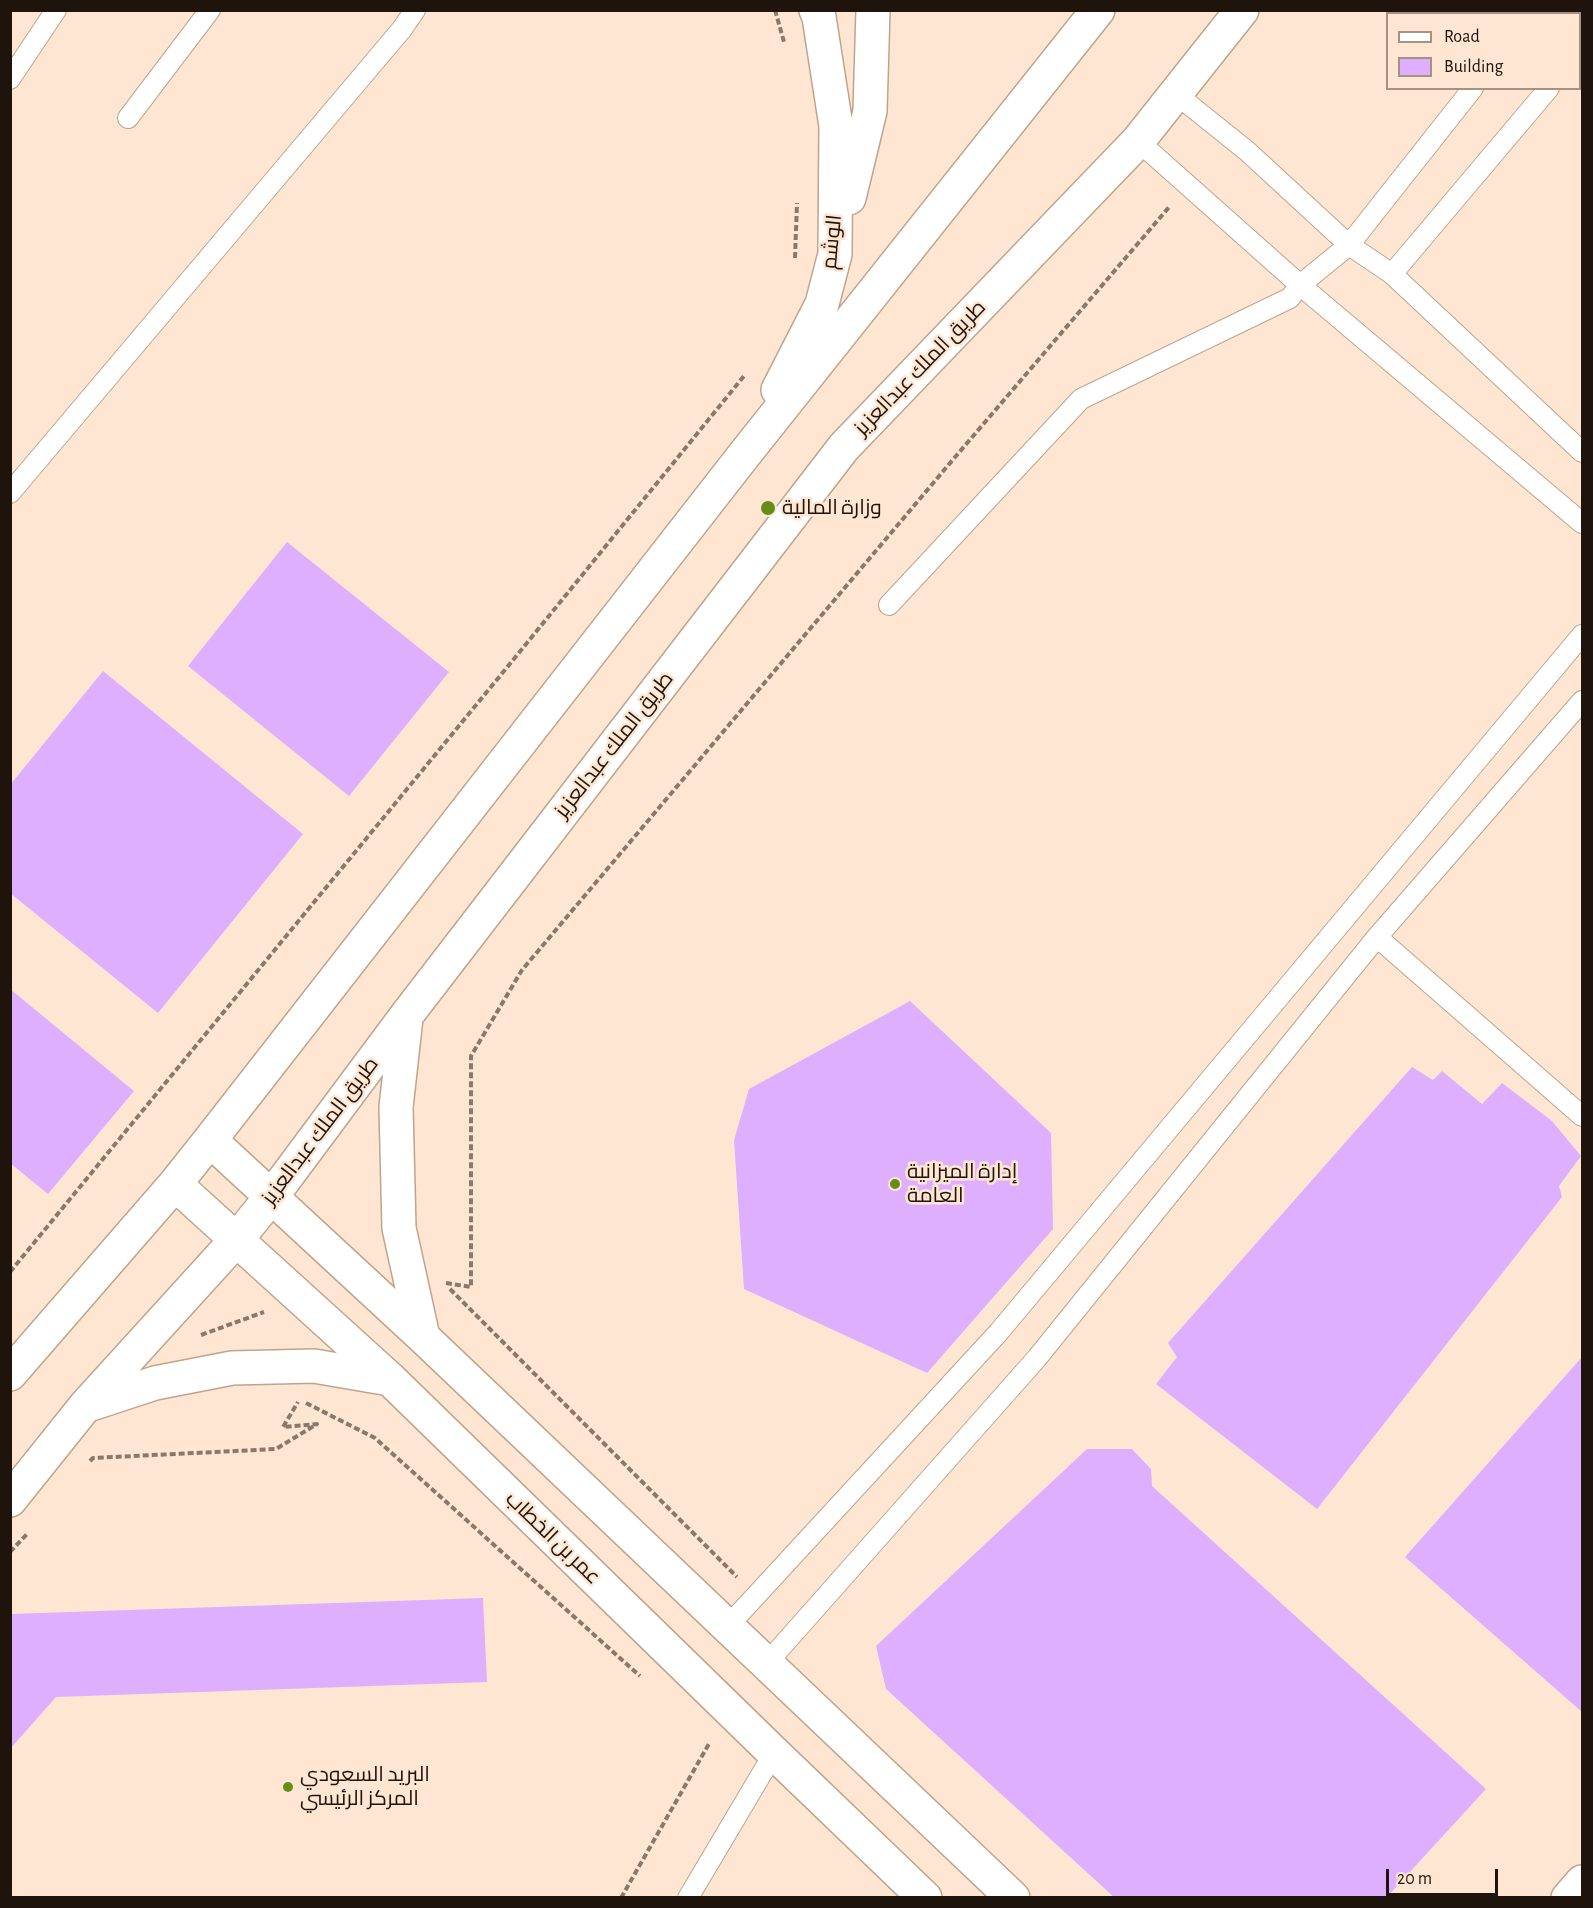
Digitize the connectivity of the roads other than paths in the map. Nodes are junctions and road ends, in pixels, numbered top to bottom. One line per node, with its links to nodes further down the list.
1 (56, 10): 8 (lane)
2 (210, 10): 12 (lane)
3 (415, 10): 20 (lane)
4 (816, 10): 15 (main road, الوشم)
5 (873, 10): 15 (main road)
6 (1098, 10): 19 (main road)
7 (1242, 10): 11 (main road, طريق الملك عبدالعزيز)
8 (10, 79)
9 (1471, 90): 14 (lane)
10 (1548, 90): 16 (lane)
11 (1176, 94): 13 (main road, طريق الملك عبدالعزيز); 14 (lane)
12 (128, 118)
13 (1138, 141): 17 (lane); 26 (main road, طريق الملك عبدالعزيز)
14 (1350, 245): 16 (lane); 17 (lane)
15 (835, 254): 19 (main road, الوشم)
16 (1392, 274): 18 (lane)
17 (1300, 285): 21 (lane); 22 (lane)
18 (1582, 452)
19 (744, 455): 28 (main road)
20 (10, 493)
21 (1582, 524)
22 (889, 605)
23 (1582, 635): 37 (lane)
24 (1582, 701): 25 (lane)
25 (1377, 937): 27 (lane); 38 (lane)
26 (406, 1016): 30 (main road, طريق الملك عبدالعزيز); 32 (main road)
27 (1582, 1116)
28 (210, 1140): 29 (main road); 30 (main road)
29 (175, 1184): 31 (main road, عمر بن الخطاب); 33 (main road)
30 (272, 1196): 31 (main road, طريق الملك عبدالعزيز); 32 (main road)
31 (237, 1239): 34 (main road, عمر بن الخطاب); 35 (main road, طريق الملك عبدالعزيز)
32 (423, 1337): 37 (main road)
33 (10, 1374)
34 (390, 1378): 35 (main road); 39 (main road, عمر بن الخطاب)
35 (86, 1405): 36 (main road, طريق الملك عبدالعزيز)
36 (10, 1500)
37 (728, 1626): 38 (main road)
38 (767, 1663): 43 (main road)
39 (774, 1753): 41 (lane); 42 (main road, عمر بن الخطاب)
40 (1582, 1882): 44 (main road)
41 (688, 1898)
42 (925, 1898)
43 (1013, 1898)
44 (1568, 1898)

